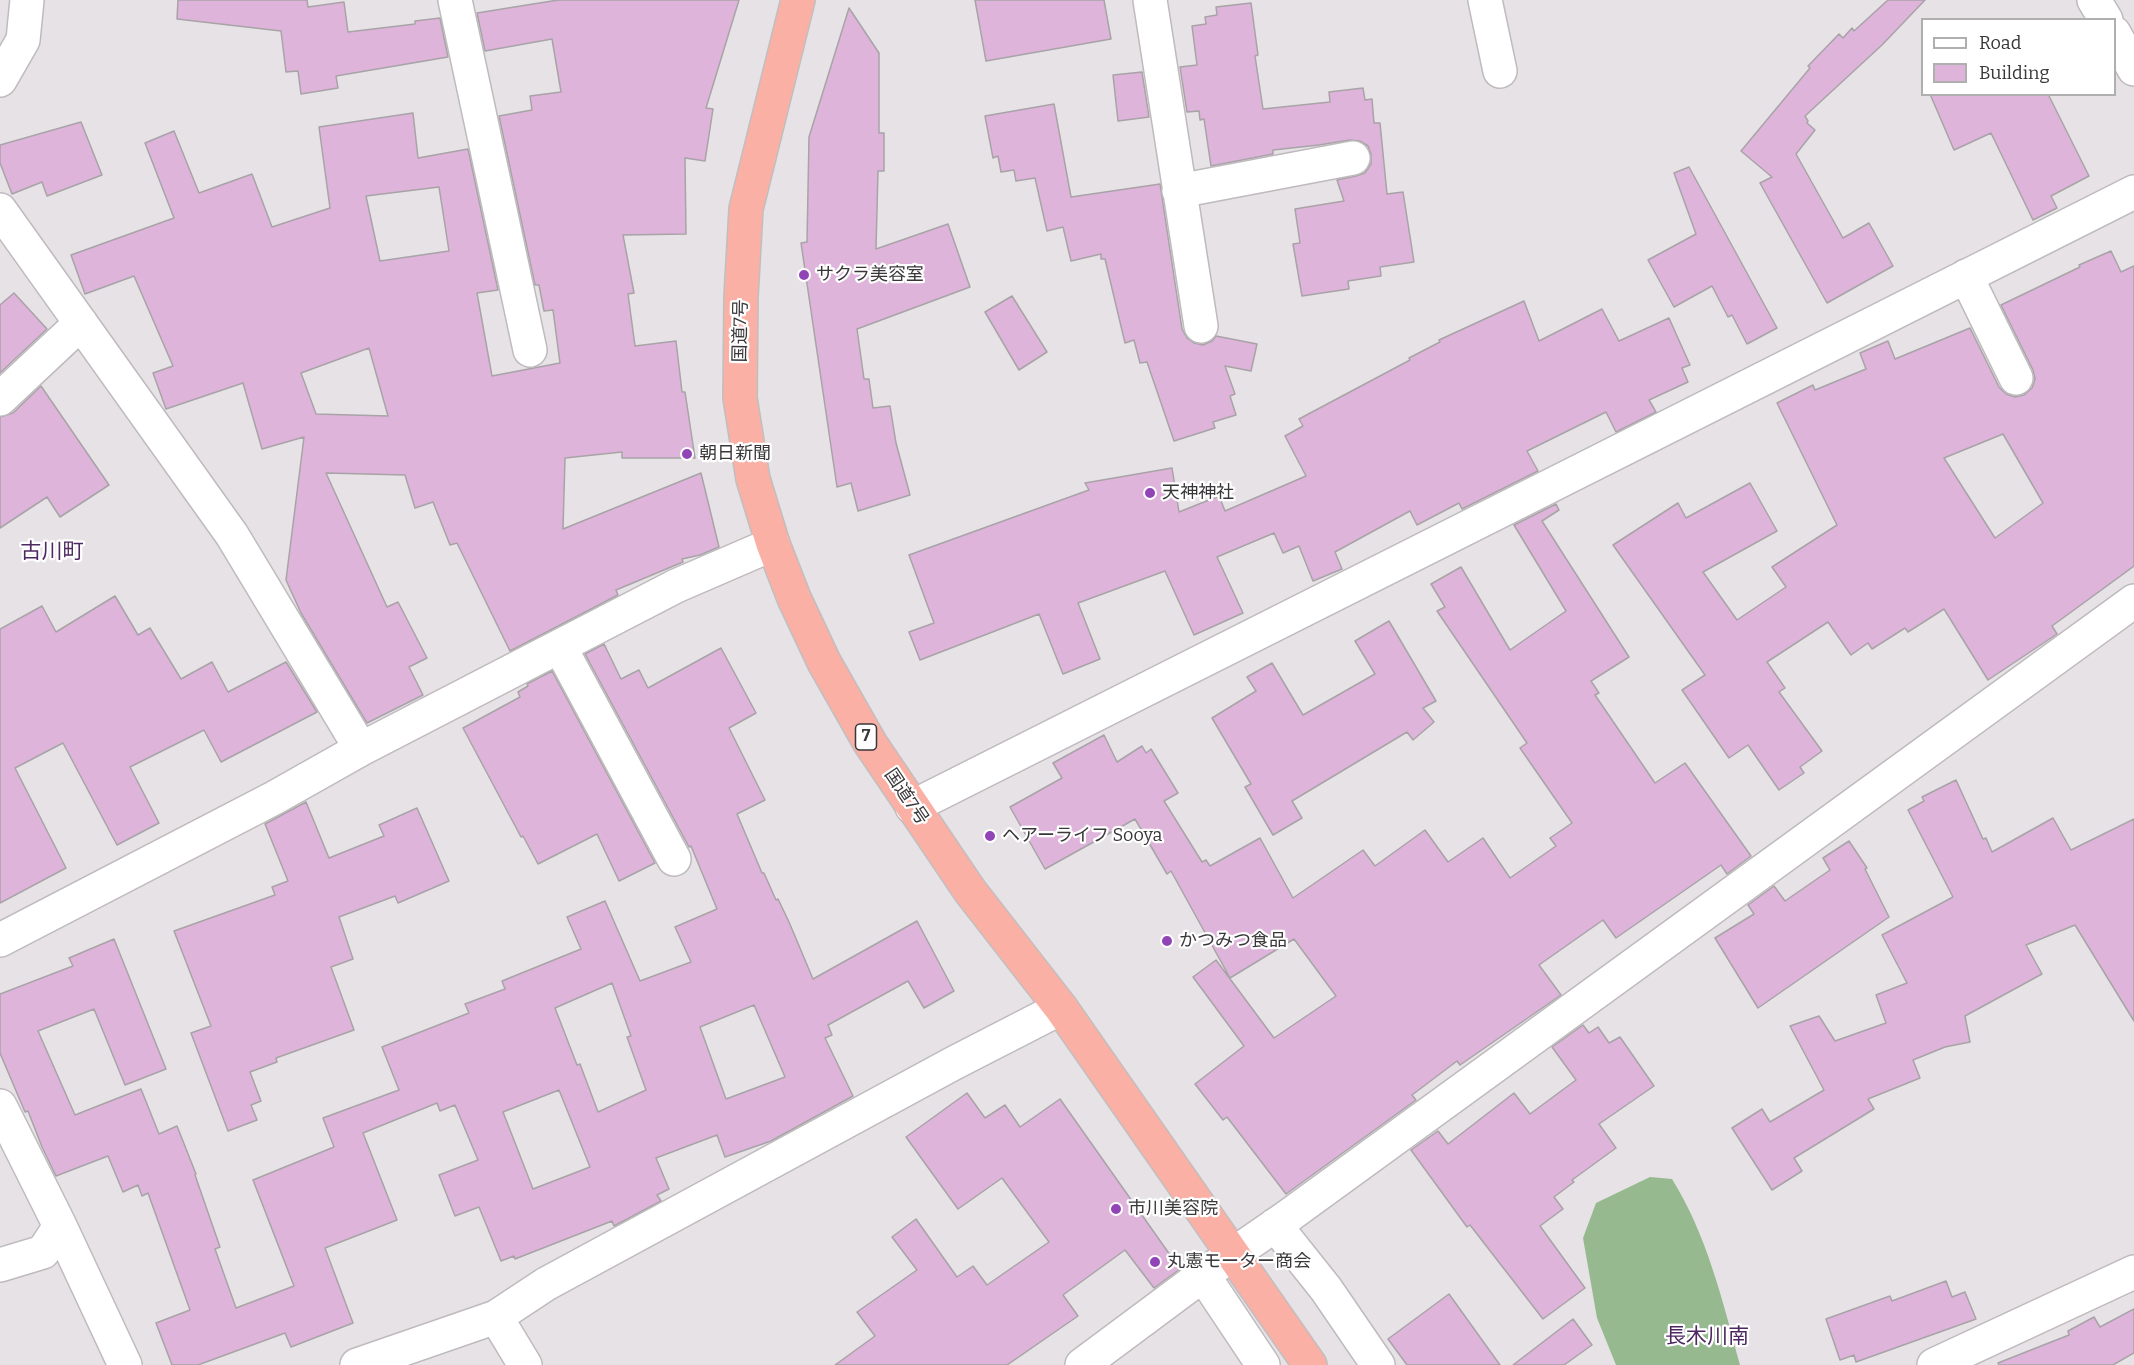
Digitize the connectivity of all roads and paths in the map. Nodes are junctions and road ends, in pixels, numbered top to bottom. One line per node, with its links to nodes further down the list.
1 (27, 0): 9 (street)
2 (455, 0): 17 (street)
3 (798, 0): 20 (highway, 国道7号 / 7)
4 (1149, 0): 11 (street)
5 (1485, 0): 8 (street)
6 (2094, 0): 7 (street)
7 (2105, 18)
8 (1500, 71)
9 (0, 80)
10 (1353, 158): 11 (street)
11 (1179, 191): 16 (street)
12 (2134, 192): 14 (street)
13 (0, 210): 15 (street)
14 (1966, 276): 18 (street); 24 (street)
15 (81, 323): 19 (street); 23 (street)
16 (1201, 326)
17 (530, 350)
18 (2016, 378)
19 (0, 399)
20 (773, 543): 22 (street); 24 (highway, 国道7号 / 7)
21 (2134, 601): 29 (street)
22 (560, 646): 23 (street); 25 (street)
23 (361, 749): 26 (street)
24 (912, 807): 27 (highway, 国道7号 / 7)
25 (674, 859)
26 (0, 940)
27 (1061, 1008): 31 (highway, 国道7号 / 7); 35 (street)
28 (0, 1106): 30 (street)
29 (1275, 1224): 31 (street); 42 (street)
30 (60, 1226): 32 (street); 36 (street)
31 (1233, 1253): 34 (street); 41 (highway, 国道7号 / 7)
32 (0, 1265)
33 (2134, 1272): 43 (street)
34 (1203, 1275): 39 (street); 40 (street)
35 (496, 1317): 37 (street); 38 (street)
36 (125, 1365)
37 (357, 1365)
38 (525, 1365)
39 (1082, 1365)
40 (1263, 1365)
41 (1310, 1365)
42 (1378, 1365)
43 (1934, 1365)

